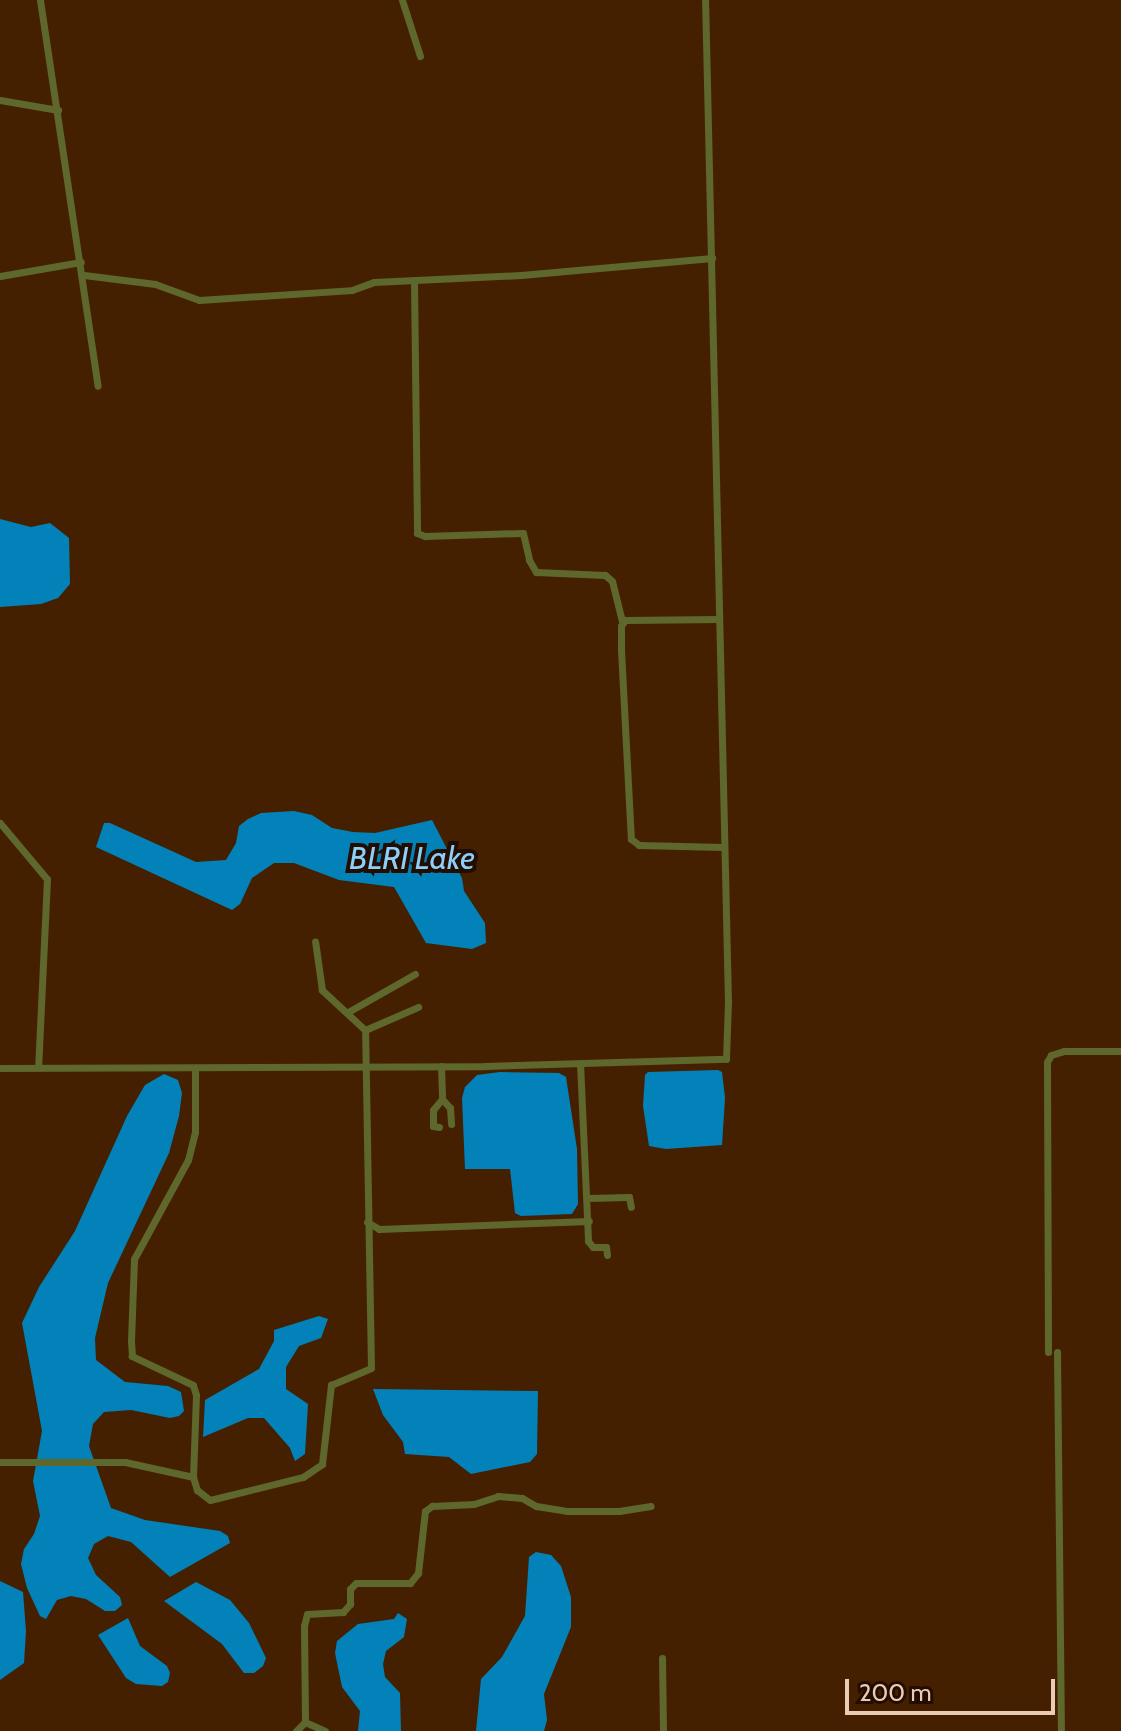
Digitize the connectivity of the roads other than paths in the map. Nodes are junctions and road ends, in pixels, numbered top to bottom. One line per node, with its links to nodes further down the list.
1 (40, 0): 6 (street)
2 (402, 0): 4 (street)
3 (705, 0): 7 (street)
4 (420, 56)
5 (0, 100): 6 (street)
6 (58, 110): 8 (street)
7 (712, 258): 11 (street); 13 (street)
8 (81, 262): 9 (street); 10 (street)
9 (84, 275): 11 (street); 12 (street)
10 (0, 276)
11 (414, 281): 14 (street)
12 (98, 386)
13 (719, 619): 14 (street); 16 (street)
14 (622, 621): 16 (street)
15 (0, 823): 26 (street)
16 (723, 847): 23 (street)
17 (315, 941): 20 (street)
18 (415, 974): 20 (street)
19 (418, 1007): 21 (street)
20 (348, 1012): 21 (street)
21 (365, 1030): 24 (street)
22 (1121, 1051): 45 (street)
23 (580, 1063): 25 (street); 32 (street)
24 (367, 1066): 25 (street); 28 (street); 35 (street)
25 (441, 1066): 29 (street)
26 (38, 1067): 27 (street); 28 (street)
27 (0, 1068)
28 (195, 1068): 38 (street)
29 (442, 1099): 30 (street); 31 (street)
30 (451, 1124)
31 (439, 1127)
32 (587, 1198): 33 (street); 34 (street)
33 (631, 1207)
34 (589, 1221): 35 (street); 36 (street)
35 (367, 1222): 38 (street)
36 (607, 1255)
37 (0, 1462): 38 (street)
38 (193, 1477)
39 (651, 1506): 41 (street)
40 (662, 1658): 44 (street)
41 (305, 1722): 42 (street); 43 (street)
42 (296, 1731)
43 (325, 1731)
44 (663, 1731)
45 (1061, 1731)

